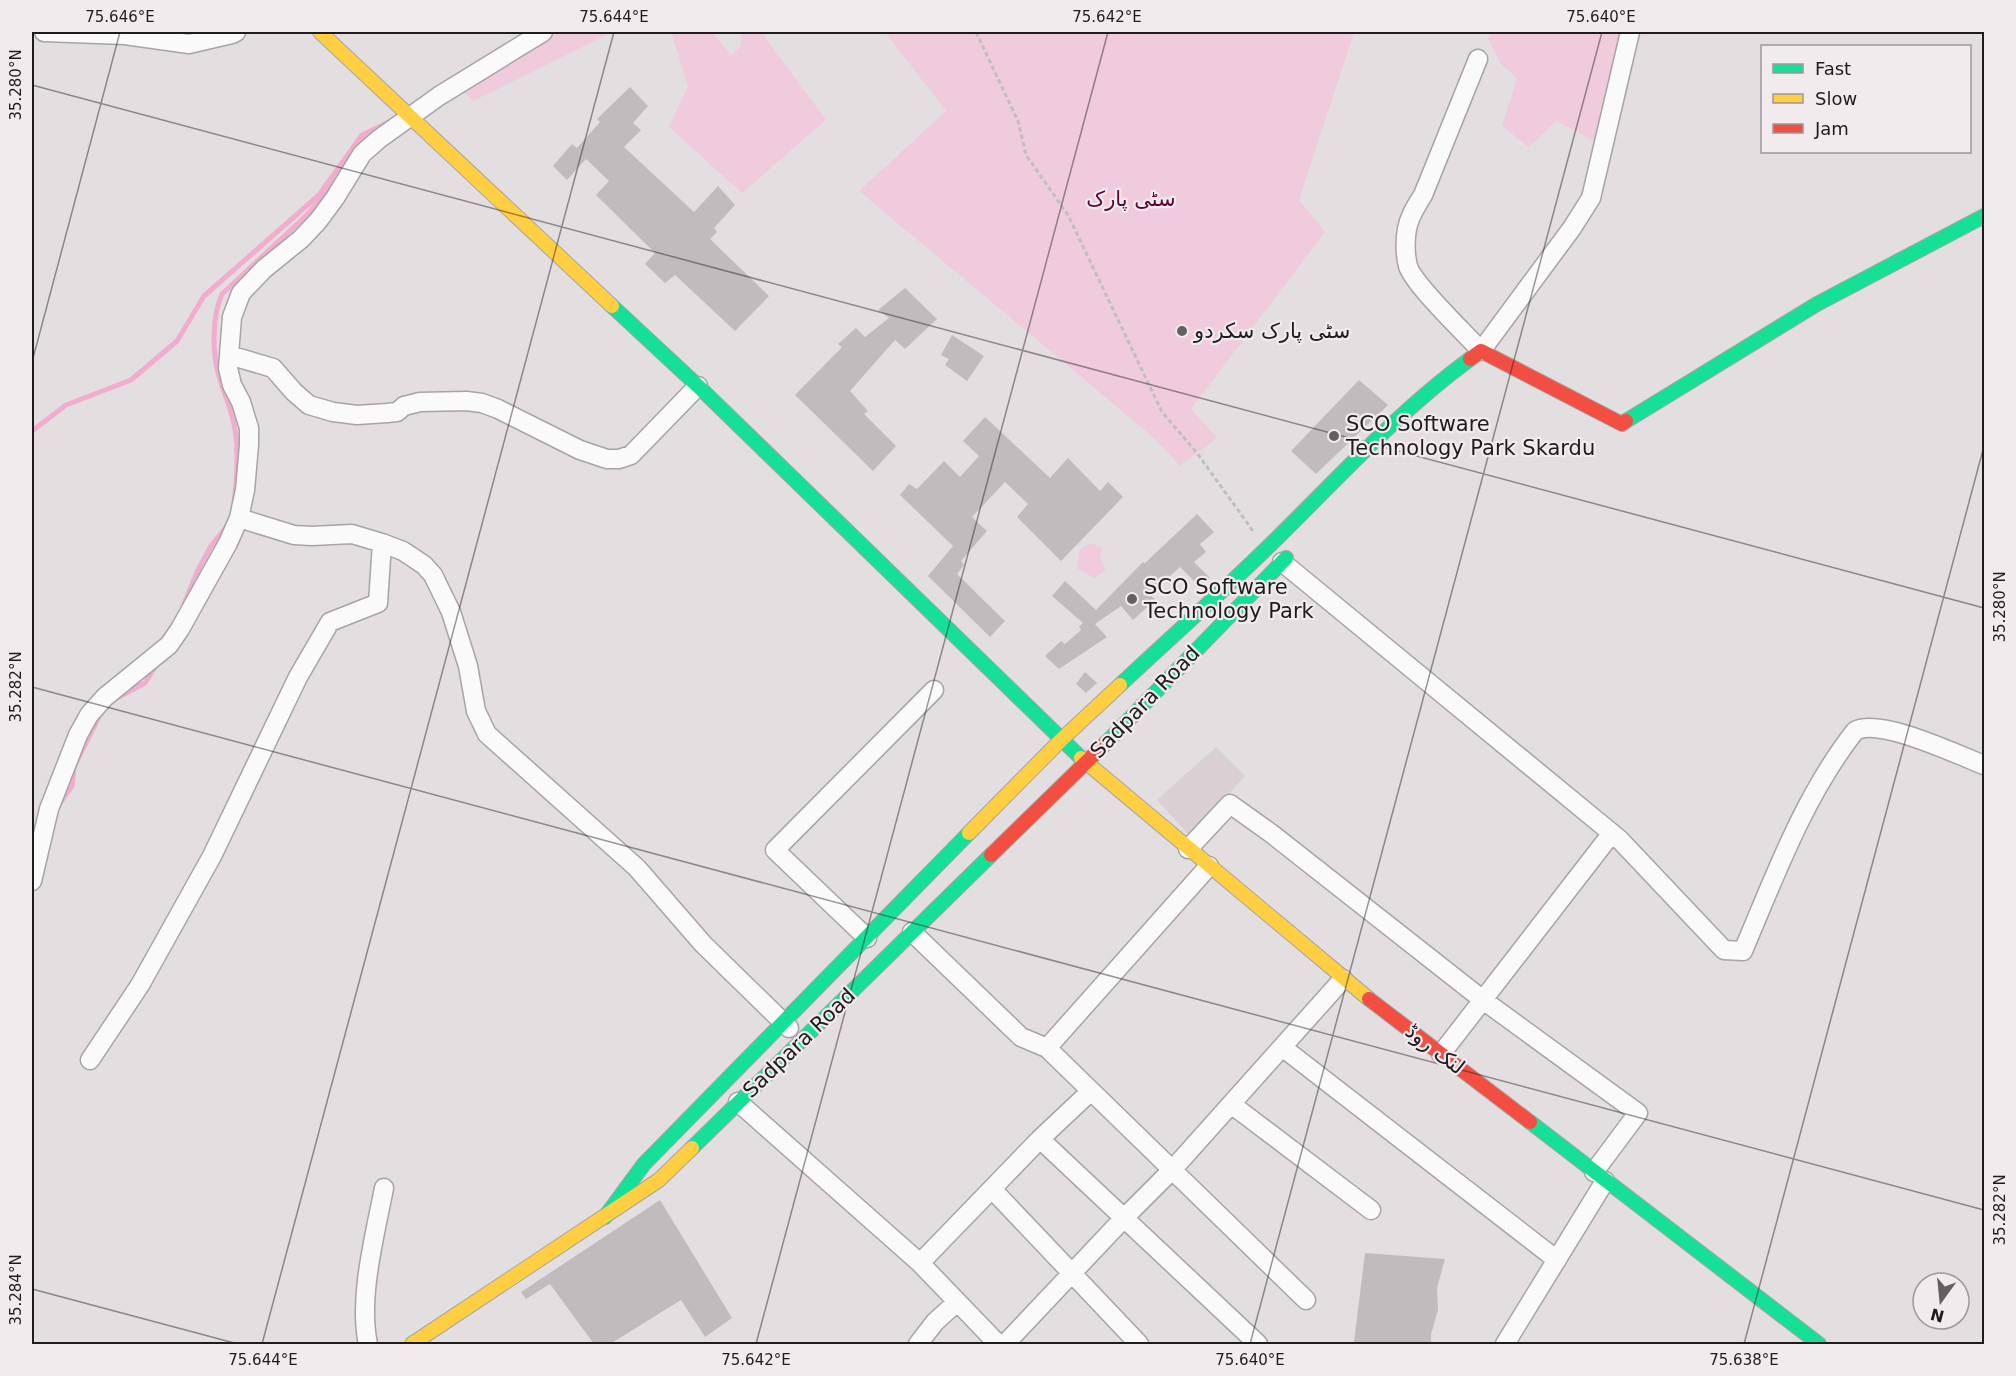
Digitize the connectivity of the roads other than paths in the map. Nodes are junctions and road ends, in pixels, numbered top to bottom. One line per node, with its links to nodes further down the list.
1 (44, 32): 2 (street)
2 (236, 32)
3 (320, 32): 7 (main road, لنک روڈ)
4 (543, 32): 7 (street)
5 (1630, 32): 9 (street)
6 (1478, 59): 9 (street)
7 (411, 116): 10 (street); 12 (main road, لنک روڈ)
8 (1984, 216): 9 (main road)
9 (1481, 351): 11 (main road)
10 (229, 355): 12 (street); 14 (street)
11 (1436, 384): 13 (main road); 19 (main road, Sadpara Road)
12 (698, 386): 19 (main road, لنک روڈ)
13 (1400, 438)
14 (239, 518): 15 (street); 25 (street)
15 (382, 543): 30 (street); 35 (street)
16 (1298, 545): 17 (main road, Sadpara Road)
17 (1282, 562): 20 (main road, Sadpara Road); 22 (street)
18 (934, 690): 27 (street)
19 (1061, 740): 20 (main road, لنک روڈ); 27 (main road, Sadpara Road)
20 (1086, 763): 23 (main road, لنک روڈ); 26 (main road, Sadpara Road)
21 (1984, 765): 22 (street)
22 (1612, 833): 29 (street)
23 (1188, 849): 24 (main road, لنک روڈ); 29 (street)
24 (1209, 866): 28 (main road, لنک روڈ); 33 (street)
25 (32, 881)
26 (912, 932): 31 (main road, Sadpara Road); 33 (street)
27 (867, 938): 30 (main road, Sadpara Road)
28 (1343, 979): 32 (street); 34 (main road, لنک روڈ)
29 (1484, 1000): 34 (street); 41 (street)
30 (783, 1023): 31 (street); 45 (main road, Sadpara Road)
31 (802, 1040): 37 (main road, Sadpara Road)
32 (1282, 1047): 38 (street); 47 (street)
33 (1047, 1048): 36 (street)
34 (1442, 1054): 41 (main road, لنک روڈ)
35 (90, 1060)
36 (1091, 1091): 39 (street); 40 (street)
37 (738, 1102): 45 (main road, Sadpara Road); 48 (street)
38 (1232, 1104): 40 (street); 44 (street)
39 (1040, 1139): 43 (street); 46 (street)
40 (1173, 1169): 46 (street); 50 (street)
41 (1599, 1176): 47 (street); 60 (main road, لنک روڈ)
42 (384, 1188): 52 (street)
43 (992, 1189): 48 (street); 49 (street)
44 (1371, 1210)
45 (605, 1217): 53 (main road)
46 (1124, 1218): 49 (street); 58 (street)
47 (1557, 1260): 59 (street)
48 (920, 1263): 51 (street)
49 (1072, 1273): 56 (street); 57 (street)
50 (1306, 1300)
51 (957, 1302): 54 (street); 55 (street)
52 (368, 1344)
53 (412, 1344)
54 (918, 1344)
55 (998, 1344)
56 (1005, 1344)
57 (1139, 1344)
58 (1258, 1344)
59 (1505, 1344)
60 (1820, 1344)

